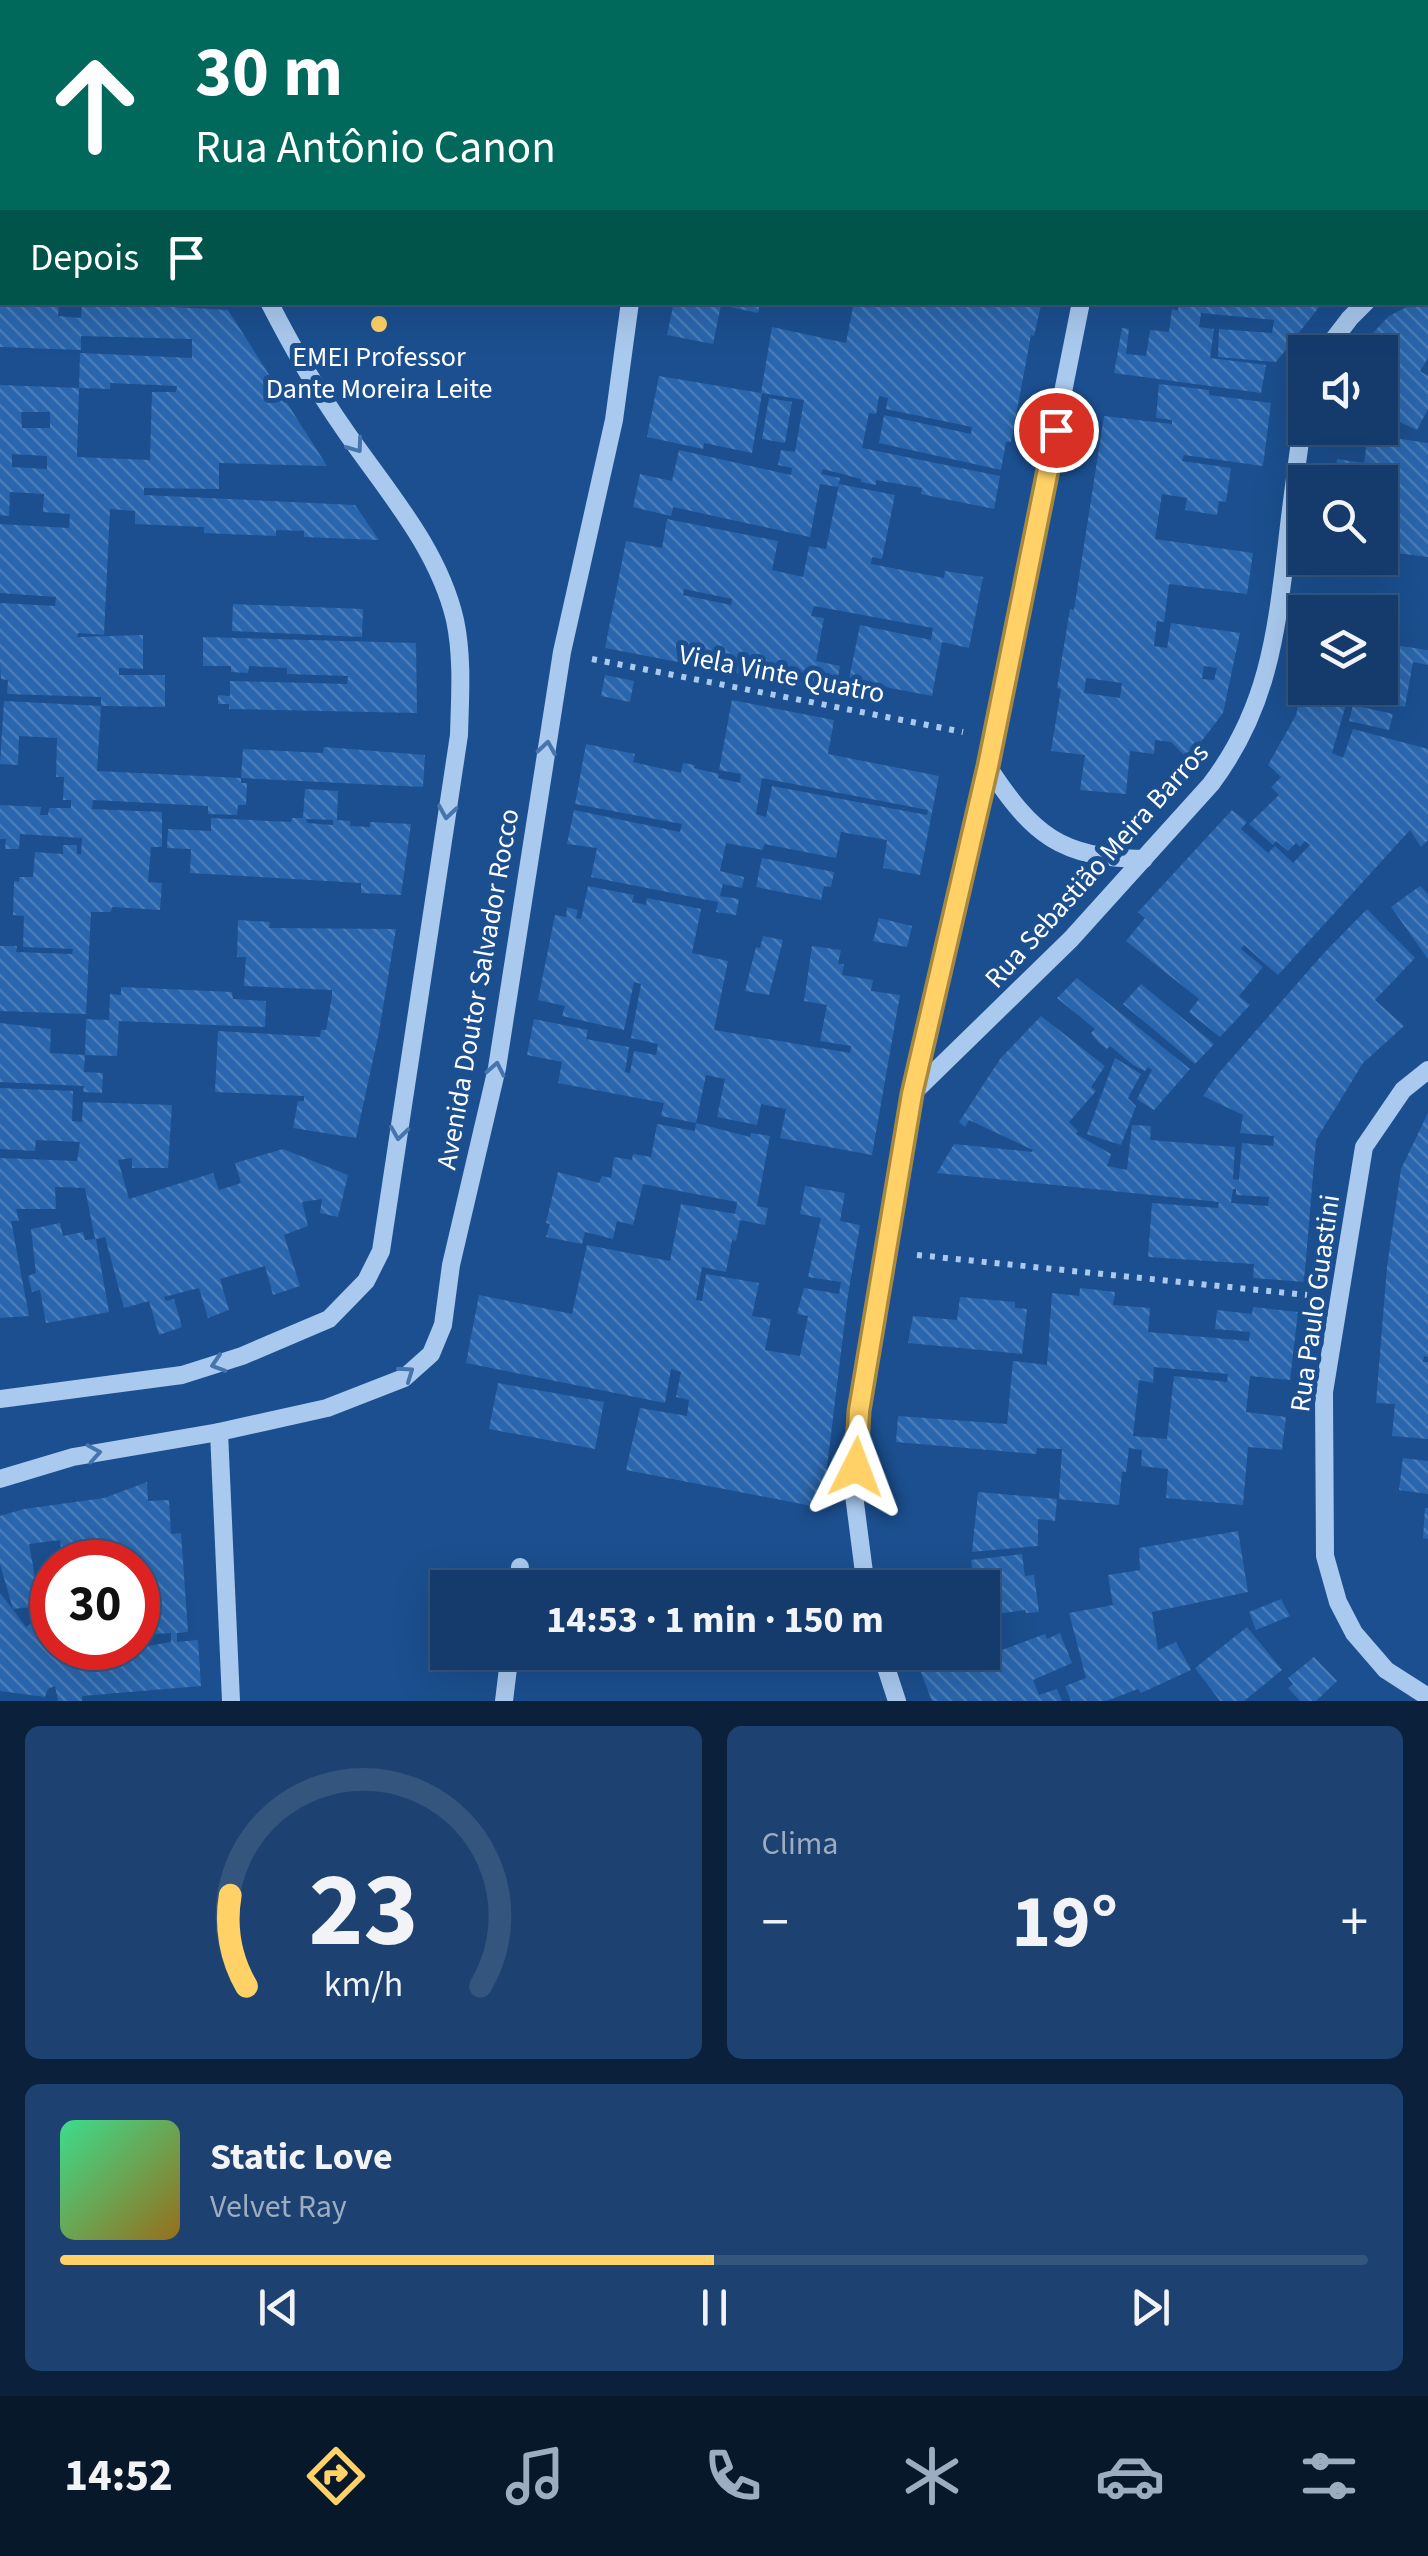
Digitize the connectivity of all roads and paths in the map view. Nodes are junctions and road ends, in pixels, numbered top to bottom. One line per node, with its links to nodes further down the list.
1 (271, 305): 15 (street, Avenida Doutor Salvador Rocco, one-way to 15)
2 (630, 305): 7 (street, Avenida Doutor Salvador Rocco)
3 (1080, 305): 8 (street)
4 (1363, 305): 5 (street)
5 (1337, 335)
6 (1300, 445): 10 (street, Rua Sebastião Meira Barros)
7 (562, 652): 8 (path, Viela Vinte Quatro); 16 (street, Avenida Doutor Salvador Rocco, one-way to 7)
8 (994, 738): 9 (street)
9 (988, 766): 10 (street); 12 (street)
10 (1144, 859): 12 (street, Rua Sebastião Meira Barros)
11 (1428, 1070): 14 (street, Rua Paulo Guastini)
12 (912, 1094): 13 (street)
13 (884, 1251): 14 (path); 20 (street)
14 (1338, 1298): 23 (street, Rua Paulo Guastini)
15 (0, 1400)
16 (219, 1432): 17 (street, Avenida Doutor Salvador Rocco, one-way to 16); 24 (street)
17 (0, 1479)
18 (520, 1567): 19 (street)
19 (520, 1570)
20 (864, 1570)
21 (508, 1670): 25 (street)
22 (887, 1670): 26 (street)
23 (1428, 1697)
24 (231, 1701)
25 (504, 1701)
26 (897, 1701)

